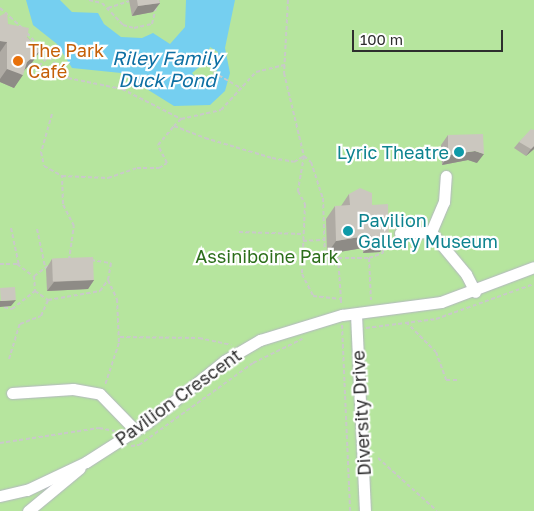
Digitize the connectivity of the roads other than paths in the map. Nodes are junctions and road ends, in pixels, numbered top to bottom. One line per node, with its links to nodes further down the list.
1 (446, 176): 2 (street)
2 (431, 232): 3 (street); 5 (street)
3 (400, 234)
4 (534, 267): 5 (street, Pavilion Crescent)
5 (475, 292): 6 (street, Pavilion Crescent)
6 (356, 314): 8 (street, Pavilion Crescent); 12 (street, Diversity Drive)
7 (12, 392): 8 (street)
8 (136, 430): 9 (street, Pavilion Crescent)
9 (86, 462): 10 (street, Pavilion Crescent); 11 (street)
10 (0, 496)
11 (28, 511)
12 (365, 511)

